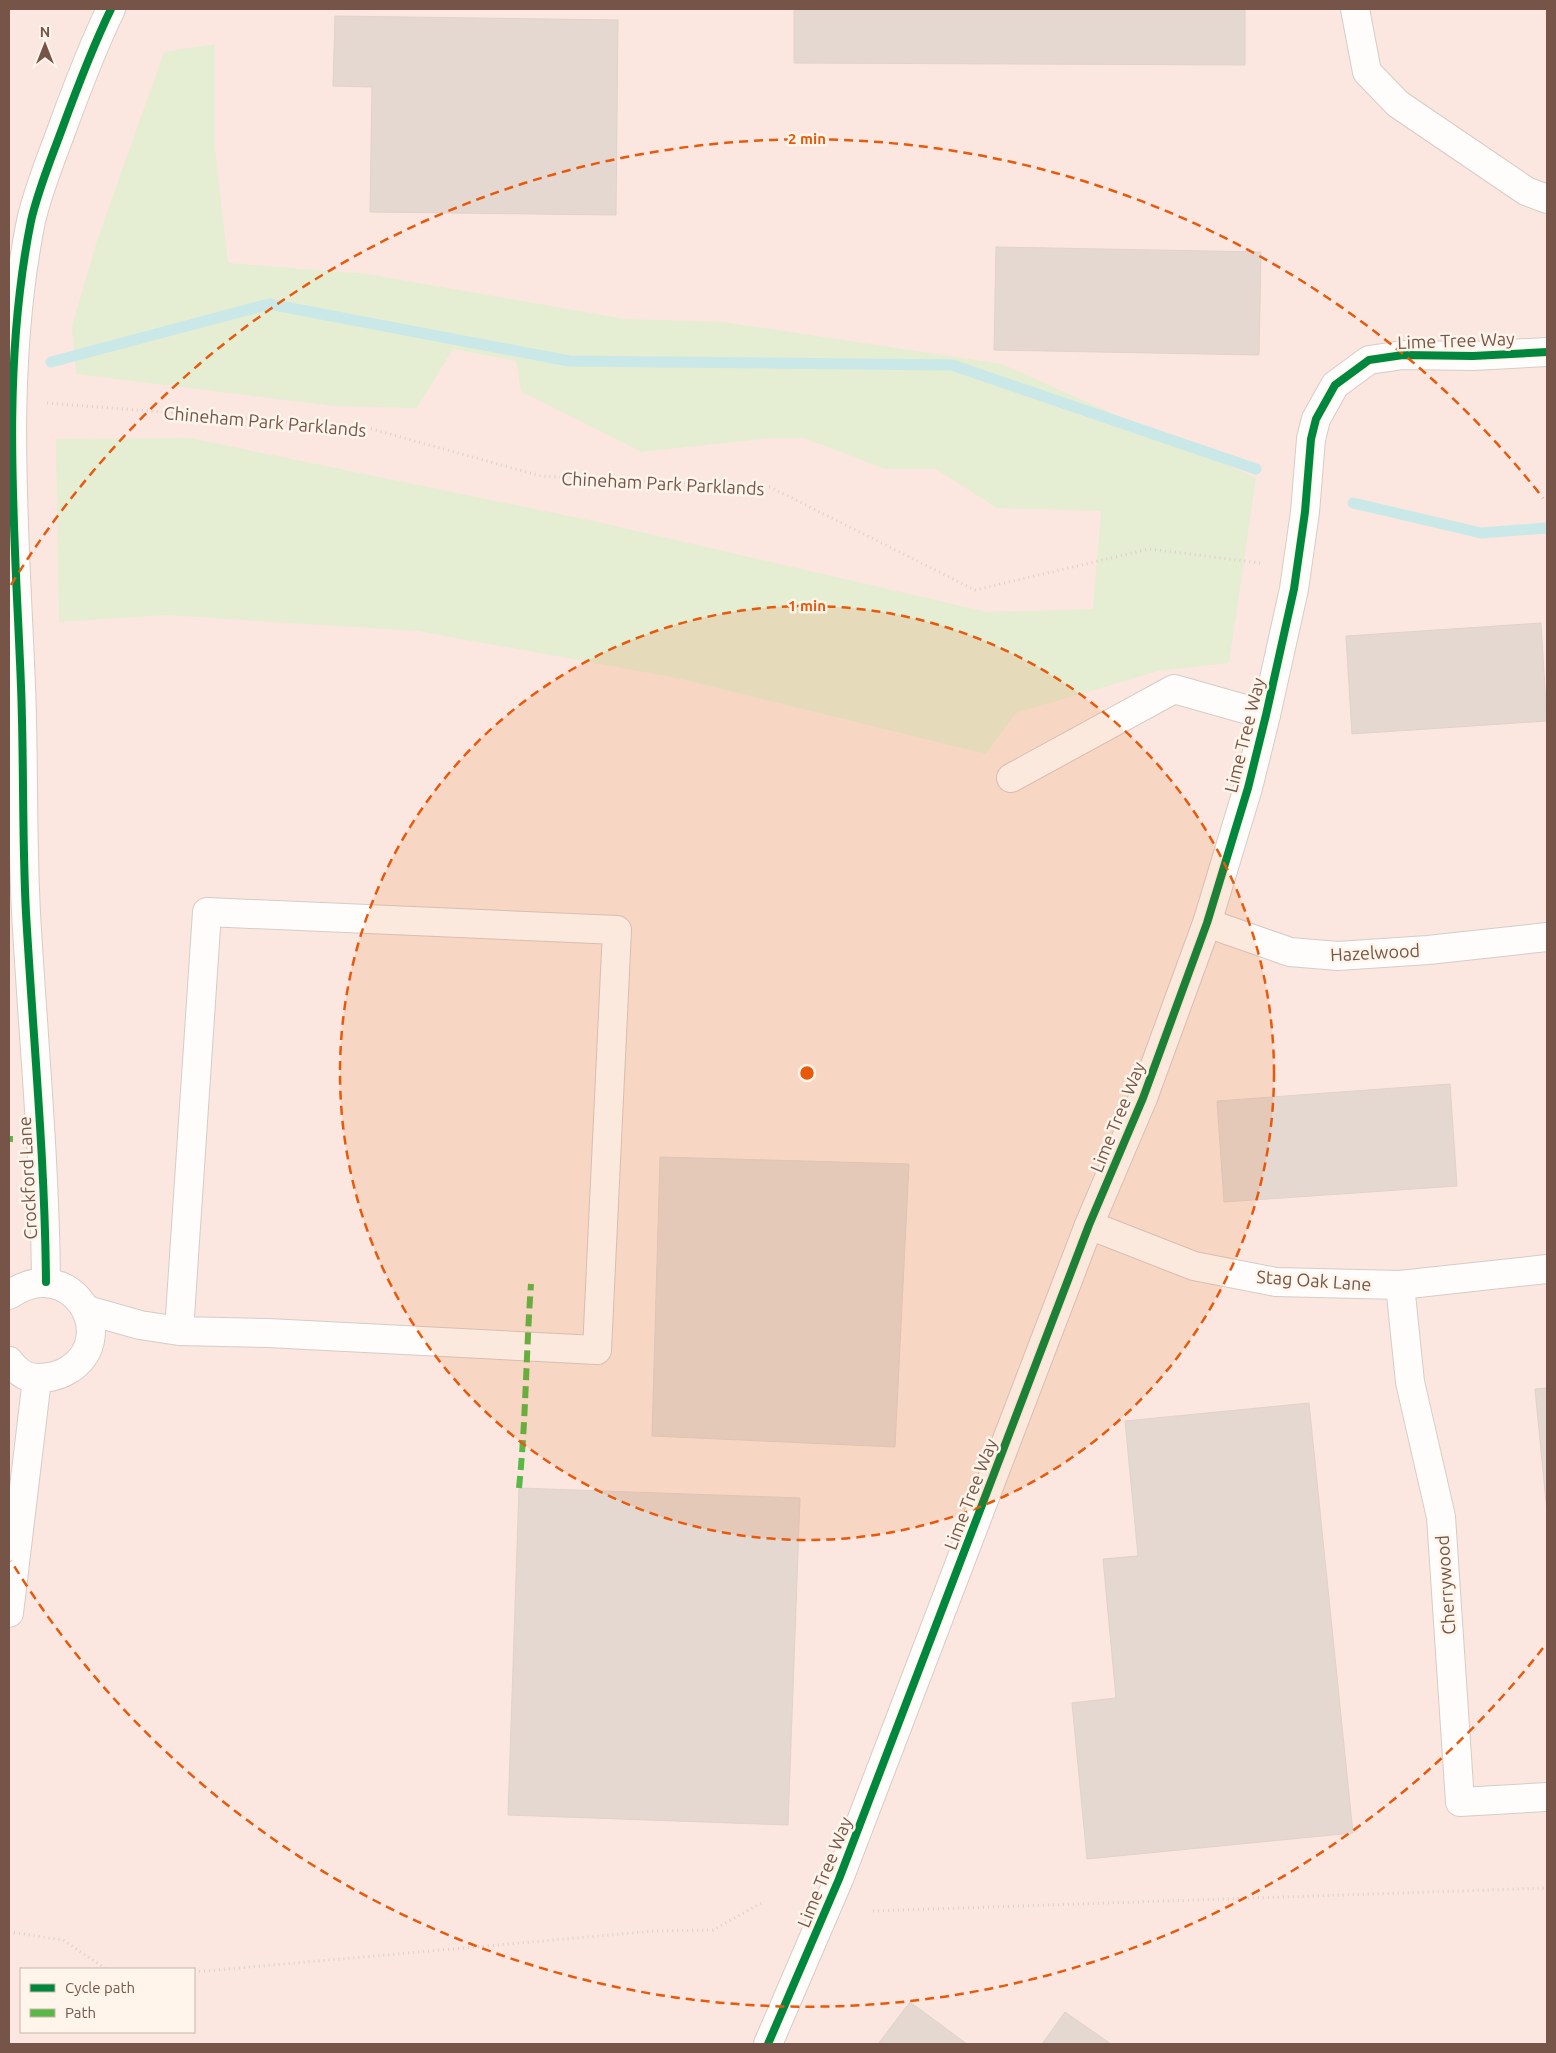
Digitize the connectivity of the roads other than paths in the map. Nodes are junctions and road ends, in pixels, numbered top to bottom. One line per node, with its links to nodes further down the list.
1 (111, 9): 11 (street, Crockford Lane)
2 (1355, 9): 3 (street)
3 (1547, 199)
4 (1547, 352): 5 (street, Lime Tree Way)
5 (1266, 715): 6 (street); 7 (street, Lime Tree Way)
6 (1011, 778)
7 (1207, 923): 8 (street, Hazelwood); 9 (street, Lime Tree Way)
8 (1547, 937)
9 (1089, 1225): 12 (street, Stag Oak Lane); 22 (street, Lime Tree Way)
10 (1547, 1269): 12 (street, Stag Oak Lane)
11 (46, 1282): 13 (street); 14 (street)
12 (1400, 1285): 21 (street, Cherrywood)
13 (9, 1295)
14 (86, 1310): 15 (street); 17 (street)
15 (140, 1325): 16 (street); 17 (street)
16 (179, 1330): 16 (street)
17 (88, 1344): 19 (street)
18 (9, 1361): 19 (street)
19 (37, 1379): 20 (street)
20 (9, 1613)
21 (1547, 1797)
22 (768, 2044)

